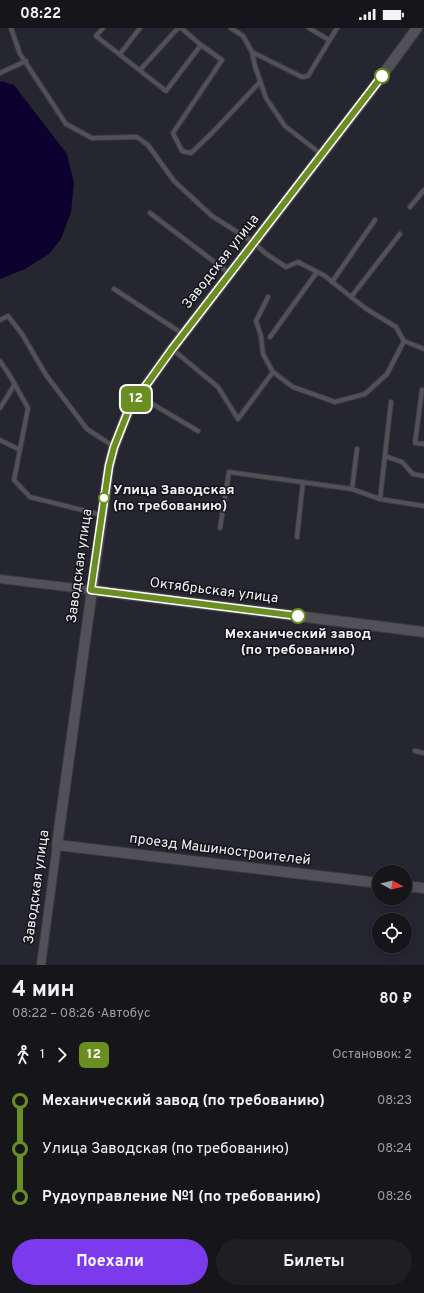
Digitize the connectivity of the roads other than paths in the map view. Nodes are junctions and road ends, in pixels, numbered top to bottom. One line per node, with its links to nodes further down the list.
1 (11, 28): 13 (lane)
2 (103, 28): 12 (lane)
3 (140, 28): 12 (lane)
4 (179, 28): 10 (lane); 14 (lane)
5 (231, 28): 11 (lane)
6 (309, 28): 9 (lane)
7 (336, 28): 9 (lane)
8 (417, 28): 17 (street, Заводская улица)
9 (329, 40): 11 (lane)
10 (202, 46): 14 (lane); 16 (lane)
11 (252, 52): 16 (lane)
12 (120, 54): 14 (lane)
13 (26, 61): 15 (lane); 23 (lane)
14 (140, 70)
15 (0, 73)
16 (260, 82): 17 (lane)
17 (322, 154): 23 (street, Заводская улица)
18 (424, 190): 19 (lane)
19 (410, 207)
20 (150, 213): 25 (lane)
21 (375, 220): 26 (lane)
22 (400, 234): 29 (lane)
23 (253, 242): 24 (lane); 25 (street, Заводская улица)
24 (317, 272): 26 (lane); 32 (lane)
25 (229, 274): 31 (street, Заводская улица)
26 (332, 282): 29 (lane)
27 (114, 289): 31 (lane)
28 (268, 297): 37 (lane)
29 (351, 297): 33 (lane)
30 (0, 320): 48 (lane)
31 (183, 334): 34 (street, Заводская улица)
32 (270, 337)
33 (404, 341): 35 (lane); 37 (lane)
34 (172, 349): 37 (lane); 40 (street, Заводская улица)
35 (424, 349)
36 (0, 361): 38 (lane)
37 (273, 372)
38 (14, 384): 42 (lane); 50 (lane)
39 (424, 391): 43 (lane)
40 (139, 396): 45 (lane); 48 (street, Заводская улица)
41 (391, 402): 51 (lane)
42 (0, 408)
43 (419, 415): 44 (lane); 47 (lane)
44 (424, 416)
45 (198, 431)
46 (0, 440): 50 (lane)
47 (424, 444)
48 (114, 447): 57 (street, Заводская улица)
49 (357, 449): 54 (lane)
50 (20, 450): 57 (lane)
51 (385, 456): 52 (lane); 55 (lane)
52 (424, 476)
53 (303, 482): 54 (lane); 58 (lane); 59 (lane)
54 (352, 489): 55 (lane)
55 (380, 499): 56 (lane)
56 (424, 506)
57 (102, 515): 61 (street, Заводская улица)
58 (220, 528)
59 (297, 537)
60 (0, 579): 61 (street, Октябрьская улица)
61 (91, 590): 62 (street, Октябрьская улица); 65 (street, Заводская улица)
62 (424, 632)
63 (416, 751): 64 (lane)
64 (424, 753)
65 (57, 845): 66 (street, проезд Машиностроителей); 69 (street, Заводская улица)
66 (372, 882)
67 (412, 887): 68 (street)
68 (424, 888)
69 (41, 965)

